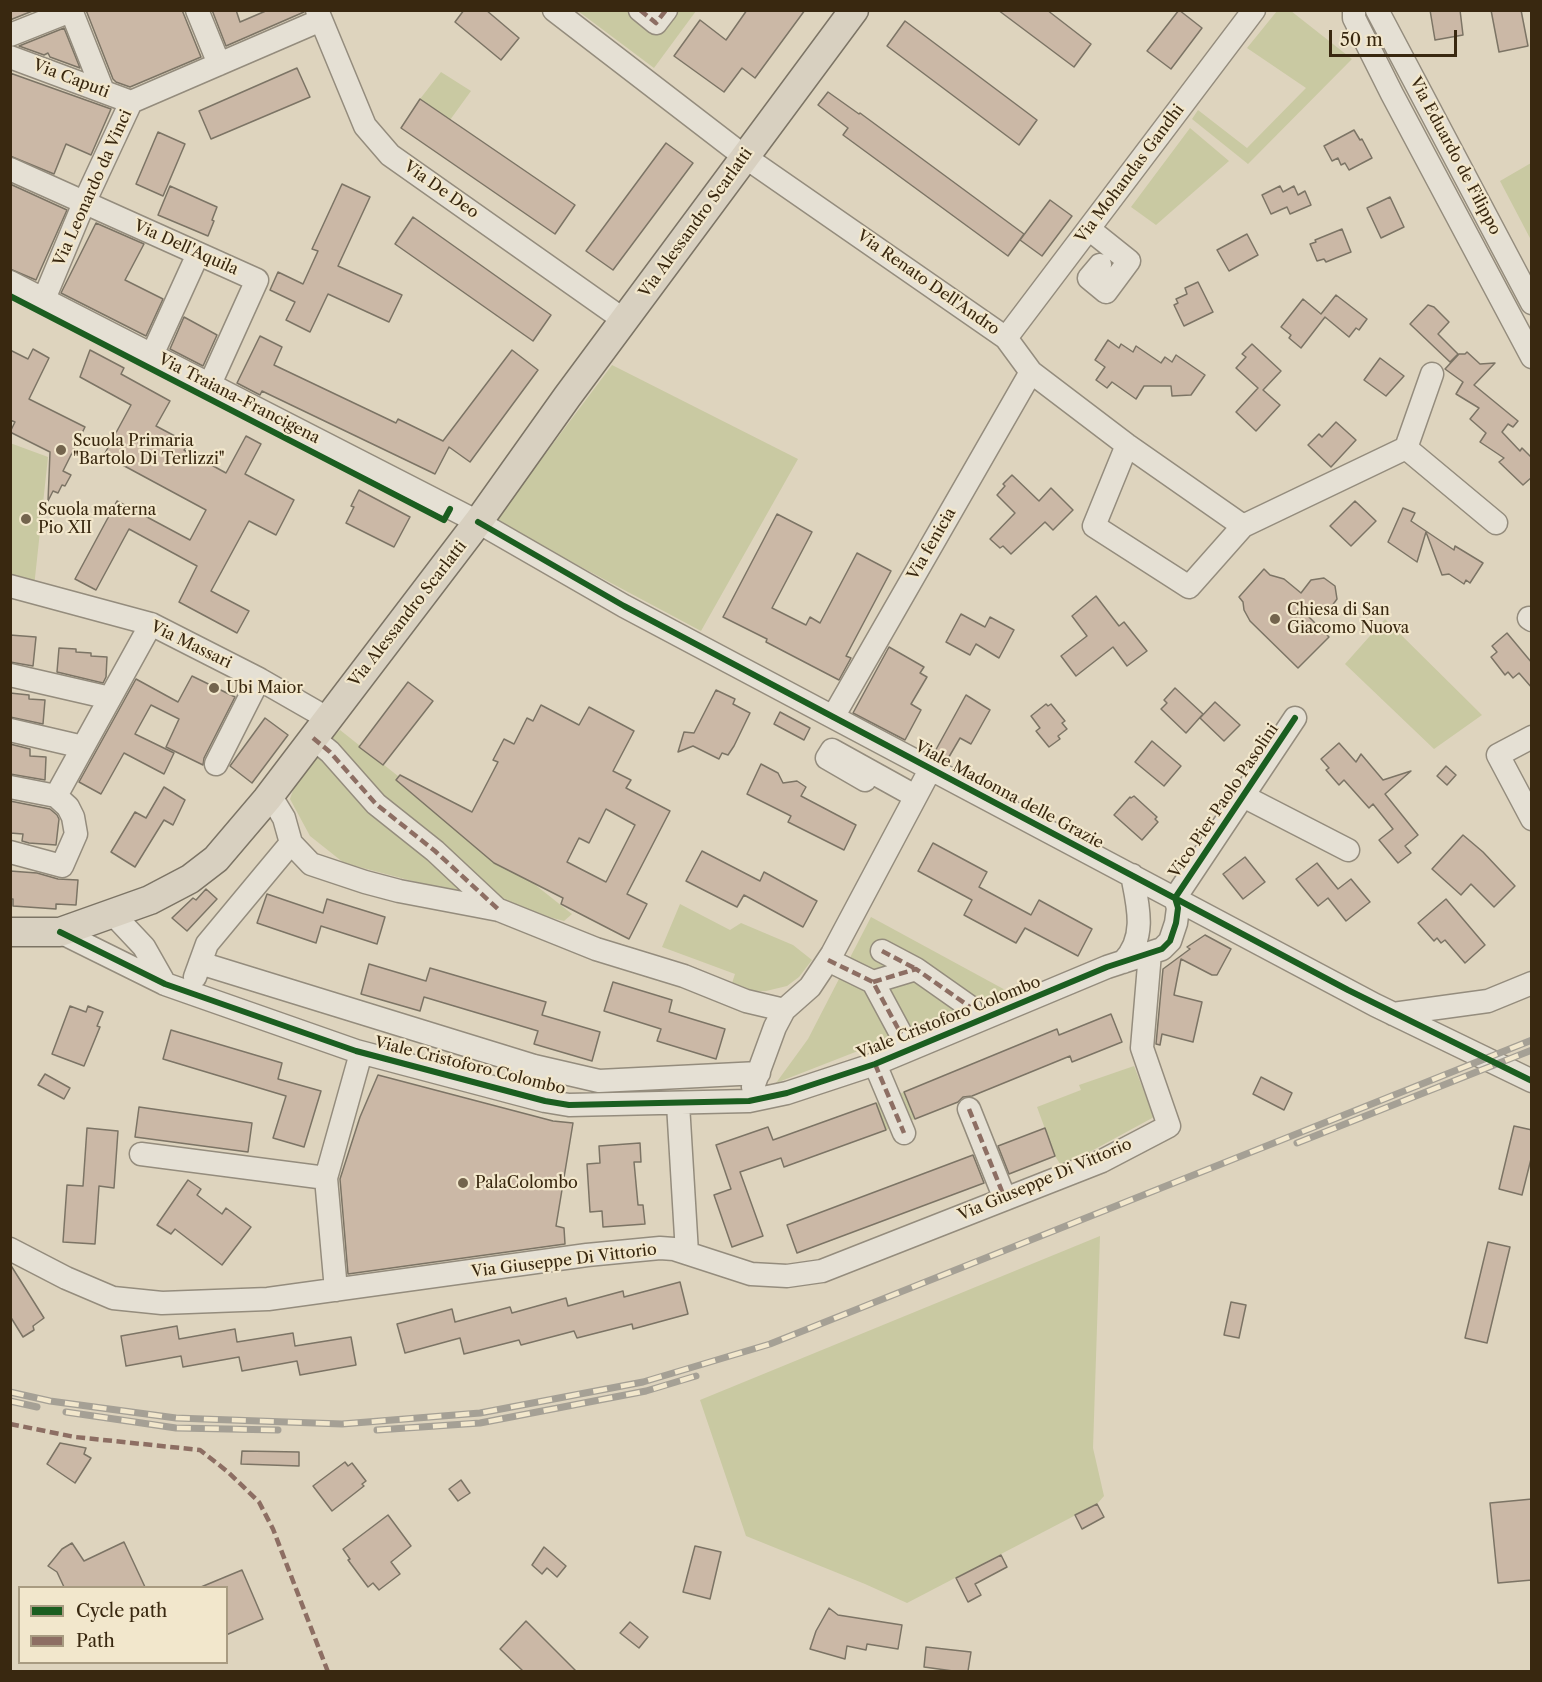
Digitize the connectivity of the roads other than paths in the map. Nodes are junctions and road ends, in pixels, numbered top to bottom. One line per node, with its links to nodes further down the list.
1 (197, 10): 13 (street)
2 (554, 10): 16 (street, Via Renato Dell'Andro)
3 (640, 10): 4 (street)
4 (666, 10)
5 (854, 10): 16 (main road, Via Alessandro Scarlatti)
6 (1254, 10): 19 (street, Via Mohandas Gandhi)
7 (1377, 10): 24 (street, Via Eduardo de Filippo)
8 (72, 11): 11 (street); 14 (street)
9 (1354, 14): 28 (street, Via Eduardo de Filippo)
10 (319, 15): 13 (street, Via Leonardo da Vinci); 25 (street, Via De Deo)
11 (10, 35)
12 (10, 57): 14 (street, Via Caputi)
13 (219, 64): 15 (street, Via Leonardo da Vinci)
14 (103, 91): 15 (street, Via Caputi)
15 (131, 102): 18 (street, Via Leonardo da Vinci)
16 (745, 157): 25 (main road, Via Alessandro Scarlatti); 26 (street, Via Renato Dell'Andro)
17 (10, 170): 18 (street, Via Dell'Aquila)
18 (84, 203): 20 (street, Via Dell'Aquila); 23 (street, Via Leonardo da Vinci)
19 (1089, 229): 21 (street); 26 (street, Via Mohandas Gandhi)
20 (198, 254): 27 (street); 31 (street, Via Dell'Aquila)
21 (1100, 265)
22 (10, 282): 23 (street, Viale Madonna delle Grazie)
23 (44, 299): 27 (street, Viale Madonna delle Grazie)
24 (1532, 303)
25 (624, 321): 34 (main road, Via Alessandro Scarlatti)
26 (1006, 338): 29 (street, Via Renato Dell'Andro)
27 (152, 355): 31 (street, Viale Madonna delle Grazie)
28 (1532, 357)
29 (1031, 372): 32 (street, Via Renato Dell'Andro); 42 (street, Via fenicia)
30 (1432, 374): 33 (street)
31 (210, 384): 34 (street, Viale Madonna delle Grazie)
32 (1127, 445): 36 (street, Via Renato Dell'Andro); 36 (street)
33 (1406, 448): 35 (street); 36 (street)
34 (478, 522): 42 (street, Viale Madonna delle Grazie); 44 (main road, Via Alessandro Scarlatti)
35 (1496, 523)
36 (1243, 526)
37 (10, 586): 38 (street, Via Massari)
38 (150, 624): 40 (street, Via Massari); 41 (street)
39 (10, 675): 41 (street)
40 (259, 679): 44 (street, Via Massari); 48 (street)
41 (110, 698): 47 (street)
42 (833, 717): 49 (street, Viale Madonna delle Grazie)
43 (1295, 718): 54 (street, Vico Pier Paolo Pasolini)
44 (320, 728): 52 (main road, Via Alessandro Scarlatti); 62 (street, Via Massari)
45 (10, 730): 47 (street)
46 (1532, 737): 56 (street)
47 (83, 747): 53 (street)
48 (216, 764)
49 (931, 768): 55 (street); 60 (street, Viale Madonna delle Grazie)
50 (869, 771): 55 (street)
51 (10, 787): 53 (street)
52 (270, 795): 57 (street); 63 (main road, Via Alessandro Scarlatti)
53 (56, 796): 59 (street)
54 (1243, 796): 58 (street); 61 (street, Vico Pier Paolo Pasolini)
55 (910, 805): 71 (street)
56 (1532, 819)
57 (291, 843): 62 (street); 73 (street)
58 (1348, 850)
59 (10, 852)
60 (1132, 875): 61 (street, Viale Madonna delle Grazie); 65 (street)
61 (1173, 897): 64 (street, Viale Madonna delle Grazie); 65 (street); 68 (street)
62 (499, 910): 80 (street)
63 (112, 913): 67 (main road, Via Alessandro Scarlatti); 77 (street)
64 (1214, 920): 68 (street, Viale Cristoforo Colombo); 81 (street, Viale Madonna delle Grazie)
65 (1139, 924): 72 (street)
66 (10, 932): 67 (main road, Via Alessandro Scarlatti)
67 (60, 932): 77 (street, Viale Cristoforo Colombo)
68 (1170, 941): 70 (street, Viale Cristoforo Colombo)
69 (882, 951): 74 (street)
70 (1150, 953): 72 (street, Viale Cristoforo Colombo); 93 (street, Via Giuseppe Di Vittorio)
71 (828, 960): 75 (street); 80 (street)
72 (1123, 962): 84 (street, Viale Cristoforo Colombo)
73 (200, 963): 78 (street); 85 (street)
74 (916, 969): 75 (street); 79 (street)
75 (873, 982): 82 (street)
76 (1532, 983): 81 (street)
77 (165, 984): 78 (street, Viale Cristoforo Colombo)
78 (189, 992): 83 (street, Viale Cristoforo Colombo)
79 (970, 1007)
80 (784, 1011): 85 (street)
81 (1393, 1014): 86 (street, Viale Madonna delle Grazie)
82 (901, 1034)
83 (361, 1053): 88 (street, Viale Cristoforo Colombo); 92 (street)
84 (875, 1065): 87 (street, Viale Cristoforo Colombo); 90 (street)
85 (759, 1073): 87 (street)
86 (1532, 1081)
87 (748, 1101): 88 (street, Viale Cristoforo Colombo)
88 (678, 1104): 95 (street)
89 (969, 1109): 93 (street)
90 (904, 1134)
91 (141, 1154): 92 (street)
92 (326, 1178): 96 (street)
93 (1005, 1198): 95 (street, Via Giuseppe Di Vittorio)
94 (10, 1249): 96 (street, Via Giuseppe Di Vittorio)
95 (687, 1253): 96 (street, Via Giuseppe Di Vittorio)
96 (336, 1290)

